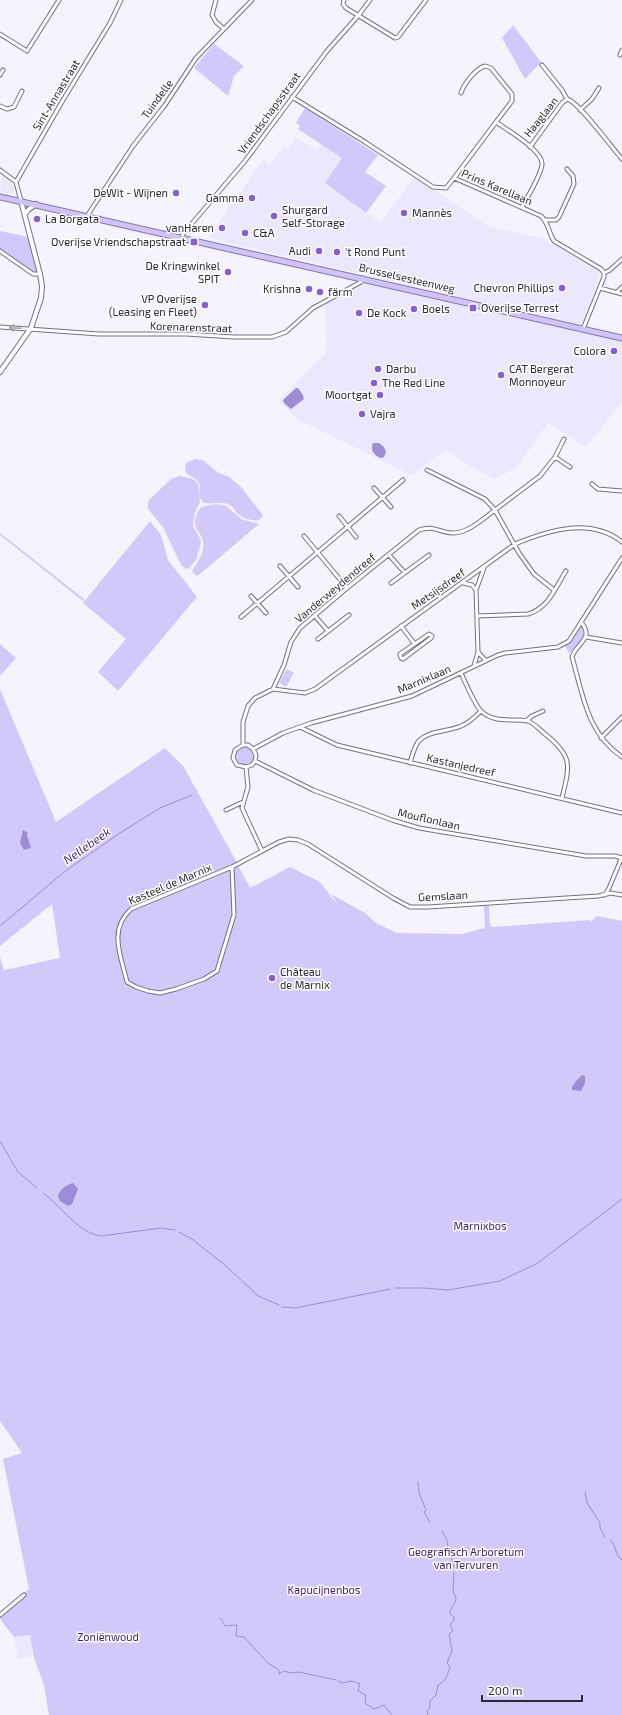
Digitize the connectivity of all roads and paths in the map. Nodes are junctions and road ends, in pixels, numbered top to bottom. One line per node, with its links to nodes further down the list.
1 (59, 0): 10 (street)
2 (121, 0): 29 (street, Sint-Annastraat)
3 (216, 0): 9 (street)
4 (252, 0): 9 (street, Tuindelle)
5 (344, 0): 8 (street)
6 (370, 0): 8 (street, Vriendschapsstraat)
7 (426, 0): 8 (street)
8 (358, 16): 19 (street, Vriendschapsstraat)
9 (224, 29): 35 (street, Tuindelle)
10 (0, 34)
11 (622, 50): 12 (street)
12 (620, 55)
13 (542, 65): 20 (street)
14 (3, 70): 15 (street)
15 (0, 75)
16 (599, 88): 22 (street)
17 (22, 91): 21 (street)
18 (461, 93): 23 (street)
19 (292, 97): 28 (street, Prins Karellaan); 37 (street, Vriendschapsstraat)
20 (567, 99): 22 (street); 24 (street, Haaglaan)
21 (0, 106)
22 (580, 110): 25 (street)
23 (496, 122): 24 (street); 28 (street)
24 (530, 147): 33 (street)
25 (622, 158)
26 (567, 169): 36 (street)
27 (0, 170): 29 (street)
28 (454, 178): 33 (street, Prins Karellaan)
29 (16, 182): 31 (street)
30 (0, 197): 31 (main road, Brusselsesteenweg)
31 (21, 201): 32 (main road, Brusselsesteenweg); 34 (street)
32 (36, 204): 34 (street); 35 (main road, Brusselsesteenweg)
33 (522, 207): 36 (street, Prins Karellaan)
34 (25, 214): 41 (street)
35 (87, 216): 37 (main road, Brusselsesteenweg)
36 (546, 220): 40 (street)
37 (182, 237): 42 (main road, Brusselsesteenweg)
38 (0, 251): 41 (street)
39 (622, 259): 40 (street)
40 (604, 272): 44 (street)
41 (40, 274): 48 (street)
42 (363, 278): 48 (street, Korenarenstraat); 49 (main road, Brusselsesteenweg)
43 (622, 287): 45 (street)
44 (600, 288): 45 (street); 49 (street)
45 (617, 292): 46 (street)
46 (622, 294)
47 (0, 327): 48 (street, Korenarenstraat, one-way to 47)
48 (31, 328): 51 (street)
49 (583, 329): 50 (main road, Brusselsesteenweg)
50 (622, 338)
51 (0, 372)
52 (564, 439): 53 (street, Vanderweydendreef)
53 (555, 457): 54 (street); 62 (street, Vanderweydendreef)
54 (570, 467)
55 (427, 470): 62 (street)
56 (403, 480): 60 (street)
57 (592, 484): 59 (street)
58 (374, 488): 60 (street)
59 (622, 491)
60 (382, 498): 61 (street); 64 (street)
61 (391, 507)
62 (495, 510): 68 (street); 70 (street, Vanderweydendreef)
63 (339, 516): 64 (street)
64 (348, 527): 66 (street); 69 (street)
65 (304, 536): 69 (street)
66 (356, 537)
67 (622, 542): 68 (street, Metsijsdreef)
68 (515, 544): 74 (street, Metsijsdreef); 83 (street)
69 (318, 552): 77 (street); 81 (street)
70 (389, 555): 76 (street); 81 (street, Vanderweydendreef)
71 (430, 555): 76 (street)
72 (622, 558): 91 (street, Marnixlaan)
73 (280, 566): 77 (street)
74 (484, 568): 79 (street, Metsijsdreef); 82 (street)
75 (566, 571): 83 (street)
76 (405, 573): 78 (street)
77 (289, 576): 80 (street); 85 (street)
78 (391, 583)
79 (463, 583): 82 (street); 92 (street, Metsijsdreef)
80 (298, 586)
81 (347, 588): 88 (street, Vanderweydendreef)
82 (476, 590): 89 (street)
83 (554, 590): 89 (street)
84 (251, 596): 85 (street)
85 (258, 603): 86 (street); 90 (street)
86 (266, 613)
87 (349, 615): 93 (street)
88 (315, 616): 93 (street); 102 (street, Vanderweydendreef)
89 (477, 616): 98 (street)
90 (241, 617)
91 (581, 622): 94 (street); 99 (street, Marnixlaan)
92 (401, 626): 96 (street); 102 (street, Metsijsdreef)
93 (328, 631): 95 (street)
94 (586, 637): 97 (street); 108 (street)
95 (318, 639)
96 (414, 643): 96 (street)
97 (622, 643)
98 (478, 652): 99 (street); 100 (street)
99 (486, 661): 100 (street, Marnixlaan)
100 (474, 666): 101 (street, Marnixlaan)
101 (461, 673): 103 (street); 107 (street, Marnixlaan)
102 (273, 689): 109 (street)
103 (481, 711): 106 (street); 113 (street)
104 (543, 711): 106 (street)
105 (622, 717): 108 (street)
106 (526, 721): 115 (street)
107 (300, 727): 110 (street, Marnixlaan); 113 (street, Kastanjedreef)
108 (601, 738): 111 (street)
109 (242, 745): 110 (street); 114 (street)
110 (254, 750): 112 (street)
111 (622, 757)
112 (254, 761): 114 (street); 120 (street, Mouflonlaan)
113 (410, 763): 115 (street, Kastanjedreef)
114 (246, 767): 116 (street)
115 (562, 798): 118 (street, Kastanjedreef)
116 (243, 802): 117 (street); 119 (street)
117 (226, 810)
118 (622, 813)
119 (262, 851): 121 (street, Kasteel de Marnix); 122 (street, Gemslaan)
120 (622, 858): 122 (street)
121 (232, 867): 121 (street, Kasteel de Marnix)
122 (605, 895): 123 (street, Gemslaan)
123 (622, 895)
124 (24, 1595): 125 (street)
125 (0, 1615)

